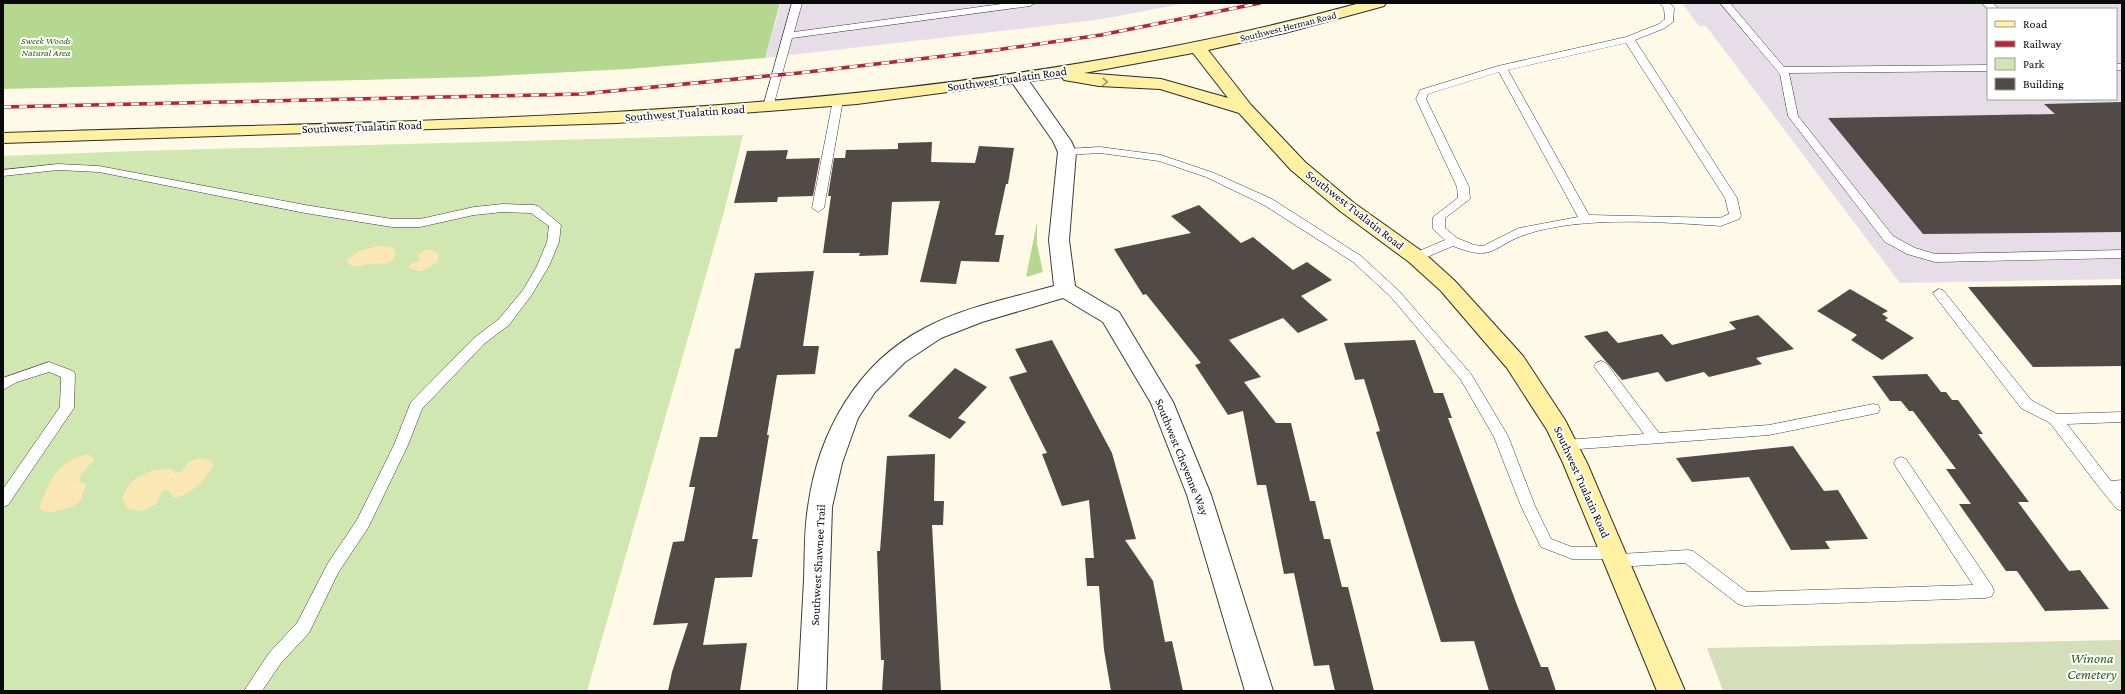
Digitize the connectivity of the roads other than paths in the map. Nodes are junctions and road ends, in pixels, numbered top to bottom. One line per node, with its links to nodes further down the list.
1 (797, 3): 6 (lane)
2 (1030, 3): 6 (lane)
3 (1378, 3): 8 (main road, Southwest Herman Road)
4 (1666, 3): 7 (lane)
5 (1725, 3): 11 (lane)
6 (788, 36): 15 (lane)
7 (1629, 39): 9 (lane); 21 (lane)
8 (1197, 47): 12 (main road, Southwest Tualatin Road); 16 (main road, Southwest Tualatin Road)
9 (1502, 68): 21 (lane); 22 (lane)
10 (1987, 68): 11 (lane)
11 (1781, 70): 23 (lane)
12 (1053, 72): 13 (main road, Southwest Tualatin Road); 16 (main road, one-way to 16)
13 (1018, 78): 14 (main road, Southwest Tualatin Road); 18 (street)
14 (838, 100): 15 (main road, Southwest Tualatin Road); 20 (lane)
15 (768, 107): 17 (main road, Southwest Tualatin Road)
16 (1245, 108): 24 (main road, Southwest Tualatin Road)
17 (3, 138)
18 (1067, 152): 25 (street); 39 (lane)
19 (3, 173): 40 (lane)
20 (818, 208)
21 (1585, 219): 22 (lane)
22 (1453, 241): 24 (lane)
23 (2122, 254)
24 (1416, 257): 33 (main road, Southwest Tualatin Road)
25 (1065, 290): 41 (street, Southwest Shawnee Trail); 42 (street, Southwest Cheyenne Way)
26 (1939, 294): 31 (lane)
27 (1601, 366): 32 (lane)
28 (3, 385): 37 (lane)
29 (1873, 409): 32 (lane)
30 (2122, 417): 31 (lane)
31 (2055, 419): 36 (lane)
32 (1656, 439): 33 (lane)
33 (1566, 445): 39 (main road, Southwest Tualatin Road)
34 (1901, 463): 39 (lane)
35 (2122, 486): 36 (lane)
36 (2107, 487): 38 (lane)
37 (3, 501)
38 (2122, 505)
39 (1615, 557): 43 (main road, Southwest Tualatin Road)
40 (252, 691)
41 (812, 691)
42 (1259, 691)
43 (1671, 691)

